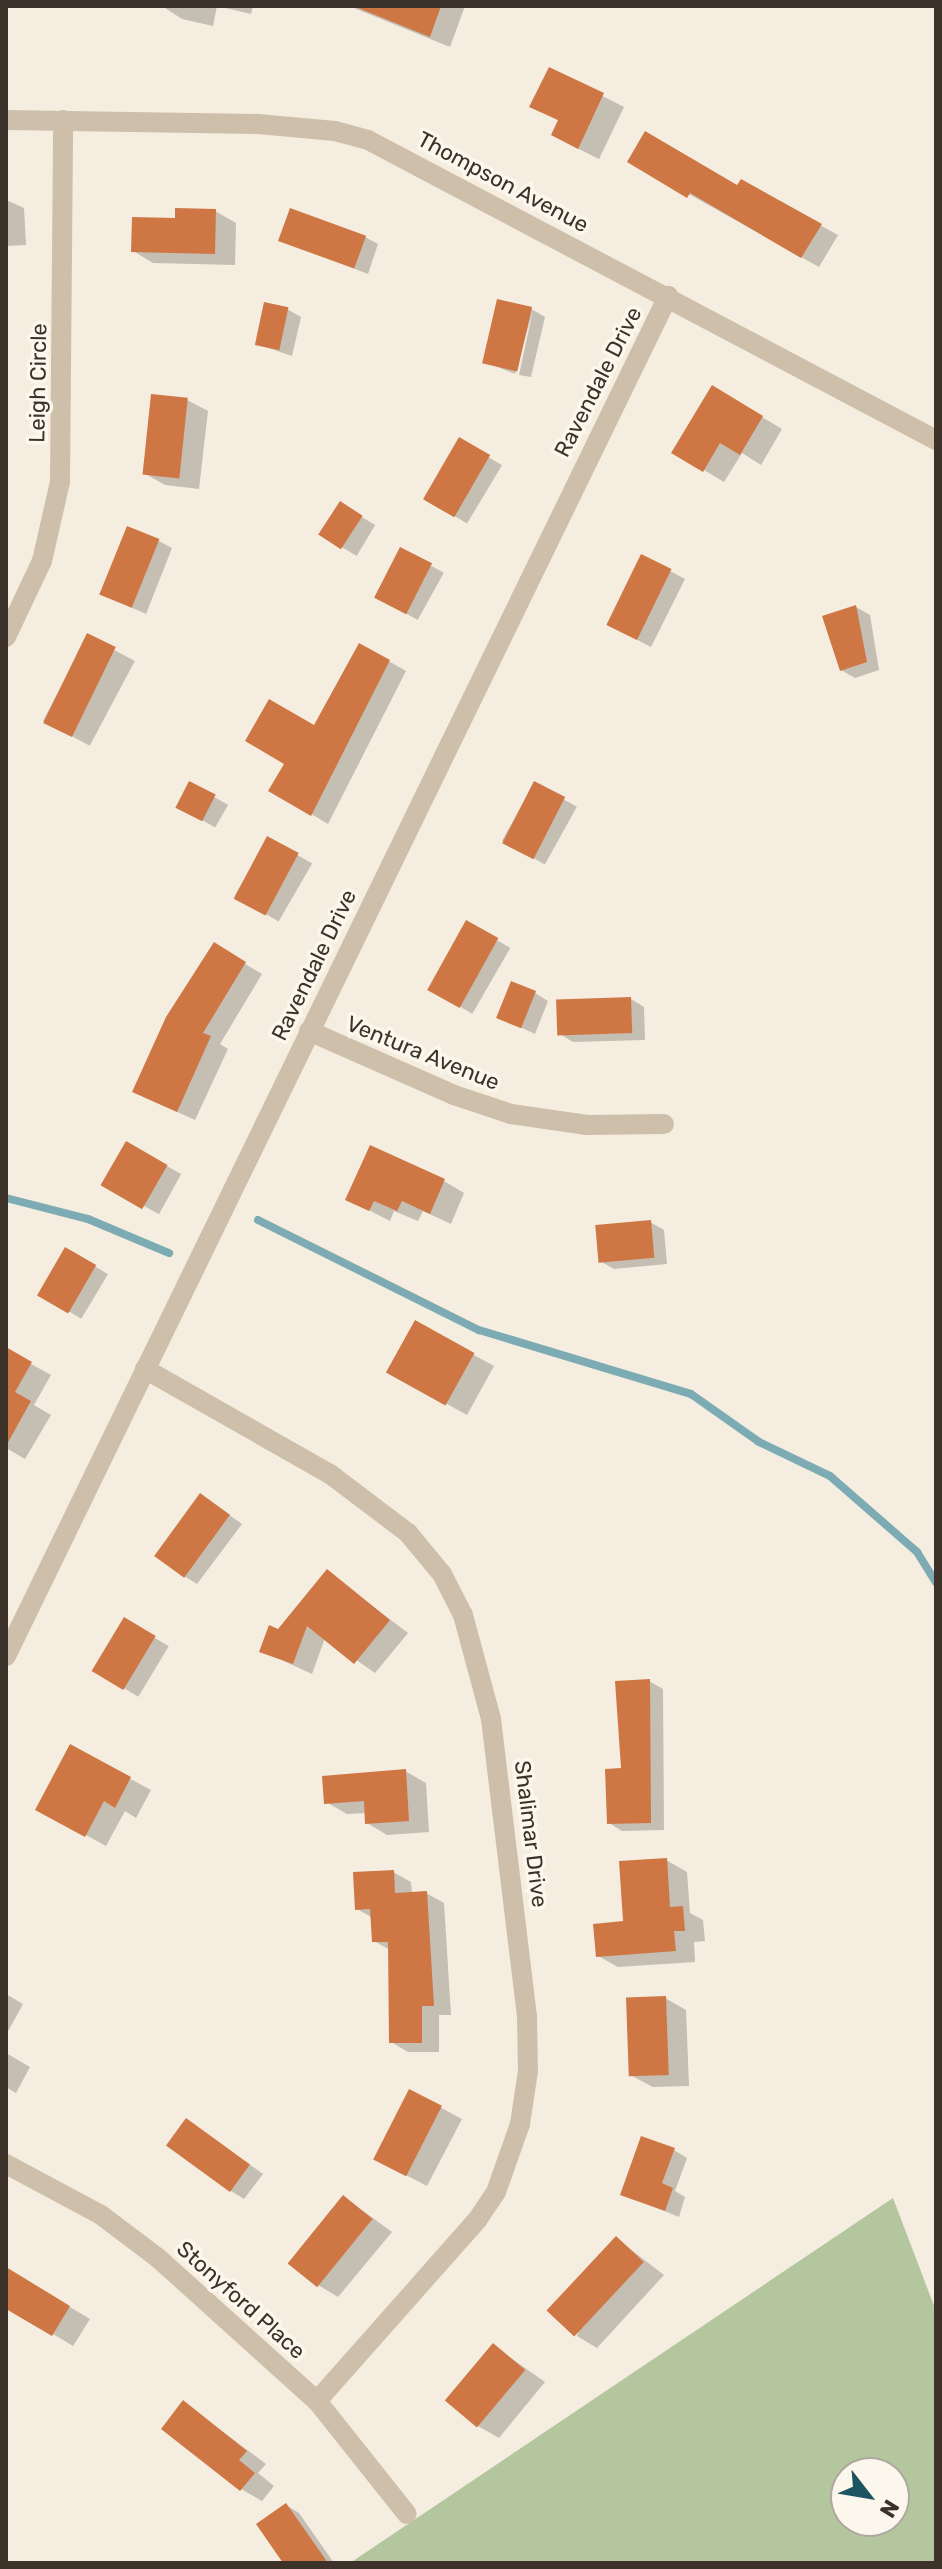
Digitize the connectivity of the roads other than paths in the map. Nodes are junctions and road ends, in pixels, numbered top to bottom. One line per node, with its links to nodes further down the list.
1 (6, 120): 2 (street, Thompson Avenue)
2 (63, 120): 3 (street, Thompson Avenue); 5 (street, Leigh Circle)
3 (668, 296): 4 (street, Thompson Avenue); 6 (street, Ravendale Drive)
4 (936, 440)
5 (6, 637)
6 (309, 1031): 7 (street, Ventura Avenue); 8 (street, Ravendale Drive)
7 (664, 1124)
8 (145, 1369): 9 (street, Ravendale Drive); 11 (street, Shalimar Drive)
9 (6, 1656)
10 (6, 2164): 11 (street, Stonyford Place)
11 (317, 2401): 12 (street, Stonyford Place)
12 (407, 2514)

